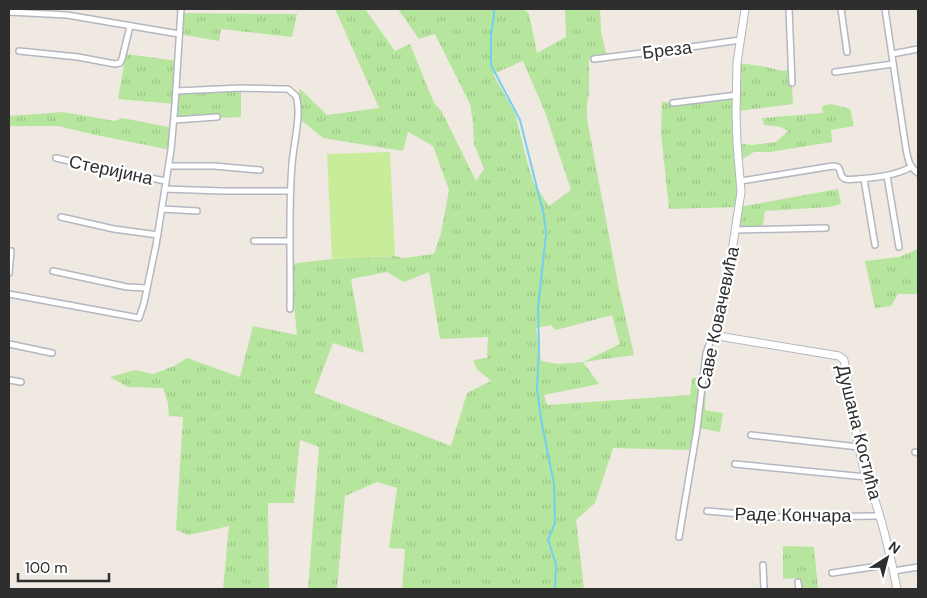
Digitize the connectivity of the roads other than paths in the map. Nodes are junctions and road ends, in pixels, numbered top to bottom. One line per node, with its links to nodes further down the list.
1 (181, 9): 8 (street)
2 (745, 9): 9 (street, Саве Ковачевића)
3 (789, 9): 17 (street)
4 (841, 9): 12 (street)
5 (885, 9): 13 (street)
6 (9, 12): 7 (street)
7 (130, 26): 8 (street); 11 (street)
8 (179, 34): 18 (street)
9 (740, 40): 14 (street, Бреза); 19 (street, Саве Ковачевића)
10 (918, 49): 13 (street)
11 (19, 51)
12 (848, 52)
13 (892, 54): 15 (street)
14 (594, 59)
15 (893, 64): 16 (street); 25 (street)
16 (835, 72)
17 (792, 83)
18 (176, 91): 22 (street); 33 (street)
19 (736, 95): 20 (street); 30 (street, Саве Ковачевића)
20 (673, 102)
21 (217, 117): 22 (street)
22 (174, 120): 24 (street)
23 (56, 158): 31 (street, Стеријина)
24 (169, 166): 26 (street); 31 (street)
25 (911, 168): 27 (street); 28 (street)
26 (260, 170)
27 (918, 173)
28 (887, 176): 29 (street); 43 (street)
29 (864, 179): 30 (street); 42 (street)
30 (741, 181): 38 (street, Саве Ковачевића)
31 (166, 182): 32 (street)
32 (165, 189): 33 (street); 34 (street)
33 (290, 191): 41 (street)
34 (162, 209): 35 (street); 39 (street)
35 (196, 211)
36 (61, 217): 39 (street)
37 (826, 228): 38 (street)
38 (735, 230): 50 (street, Саве Ковачевића)
39 (158, 235): 47 (street)
40 (254, 241): 41 (street)
41 (290, 241): 49 (street)
42 (876, 245)
43 (899, 247)
44 (12, 250): 46 (street)
45 (53, 271): 47 (street)
46 (9, 273)
47 (147, 288): 48 (street)
48 (9, 294)
49 (290, 309)
50 (718, 333): 56 (street, Душана Костића); 61 (street, Саве Ковачевића)
51 (9, 344): 52 (street)
52 (52, 354)
53 (9, 380): 54 (street)
54 (21, 382)
55 (752, 435): 56 (street)
56 (859, 447): 58 (street, Душана Костића)
57 (735, 464): 58 (street)
58 (866, 477): 60 (street, Душана Костића)
59 (707, 511): 60 (street, Раде Кончара)
60 (880, 516): 63 (street, Душана Костића)
61 (679, 537)
62 (763, 565): 67 (street)
63 (893, 567): 64 (street); 65 (street); 69 (street, Душана Костића)
64 (918, 567)
65 (832, 573)
66 (798, 582): 68 (street)
67 (764, 589)
68 (799, 589)
69 (897, 589)

